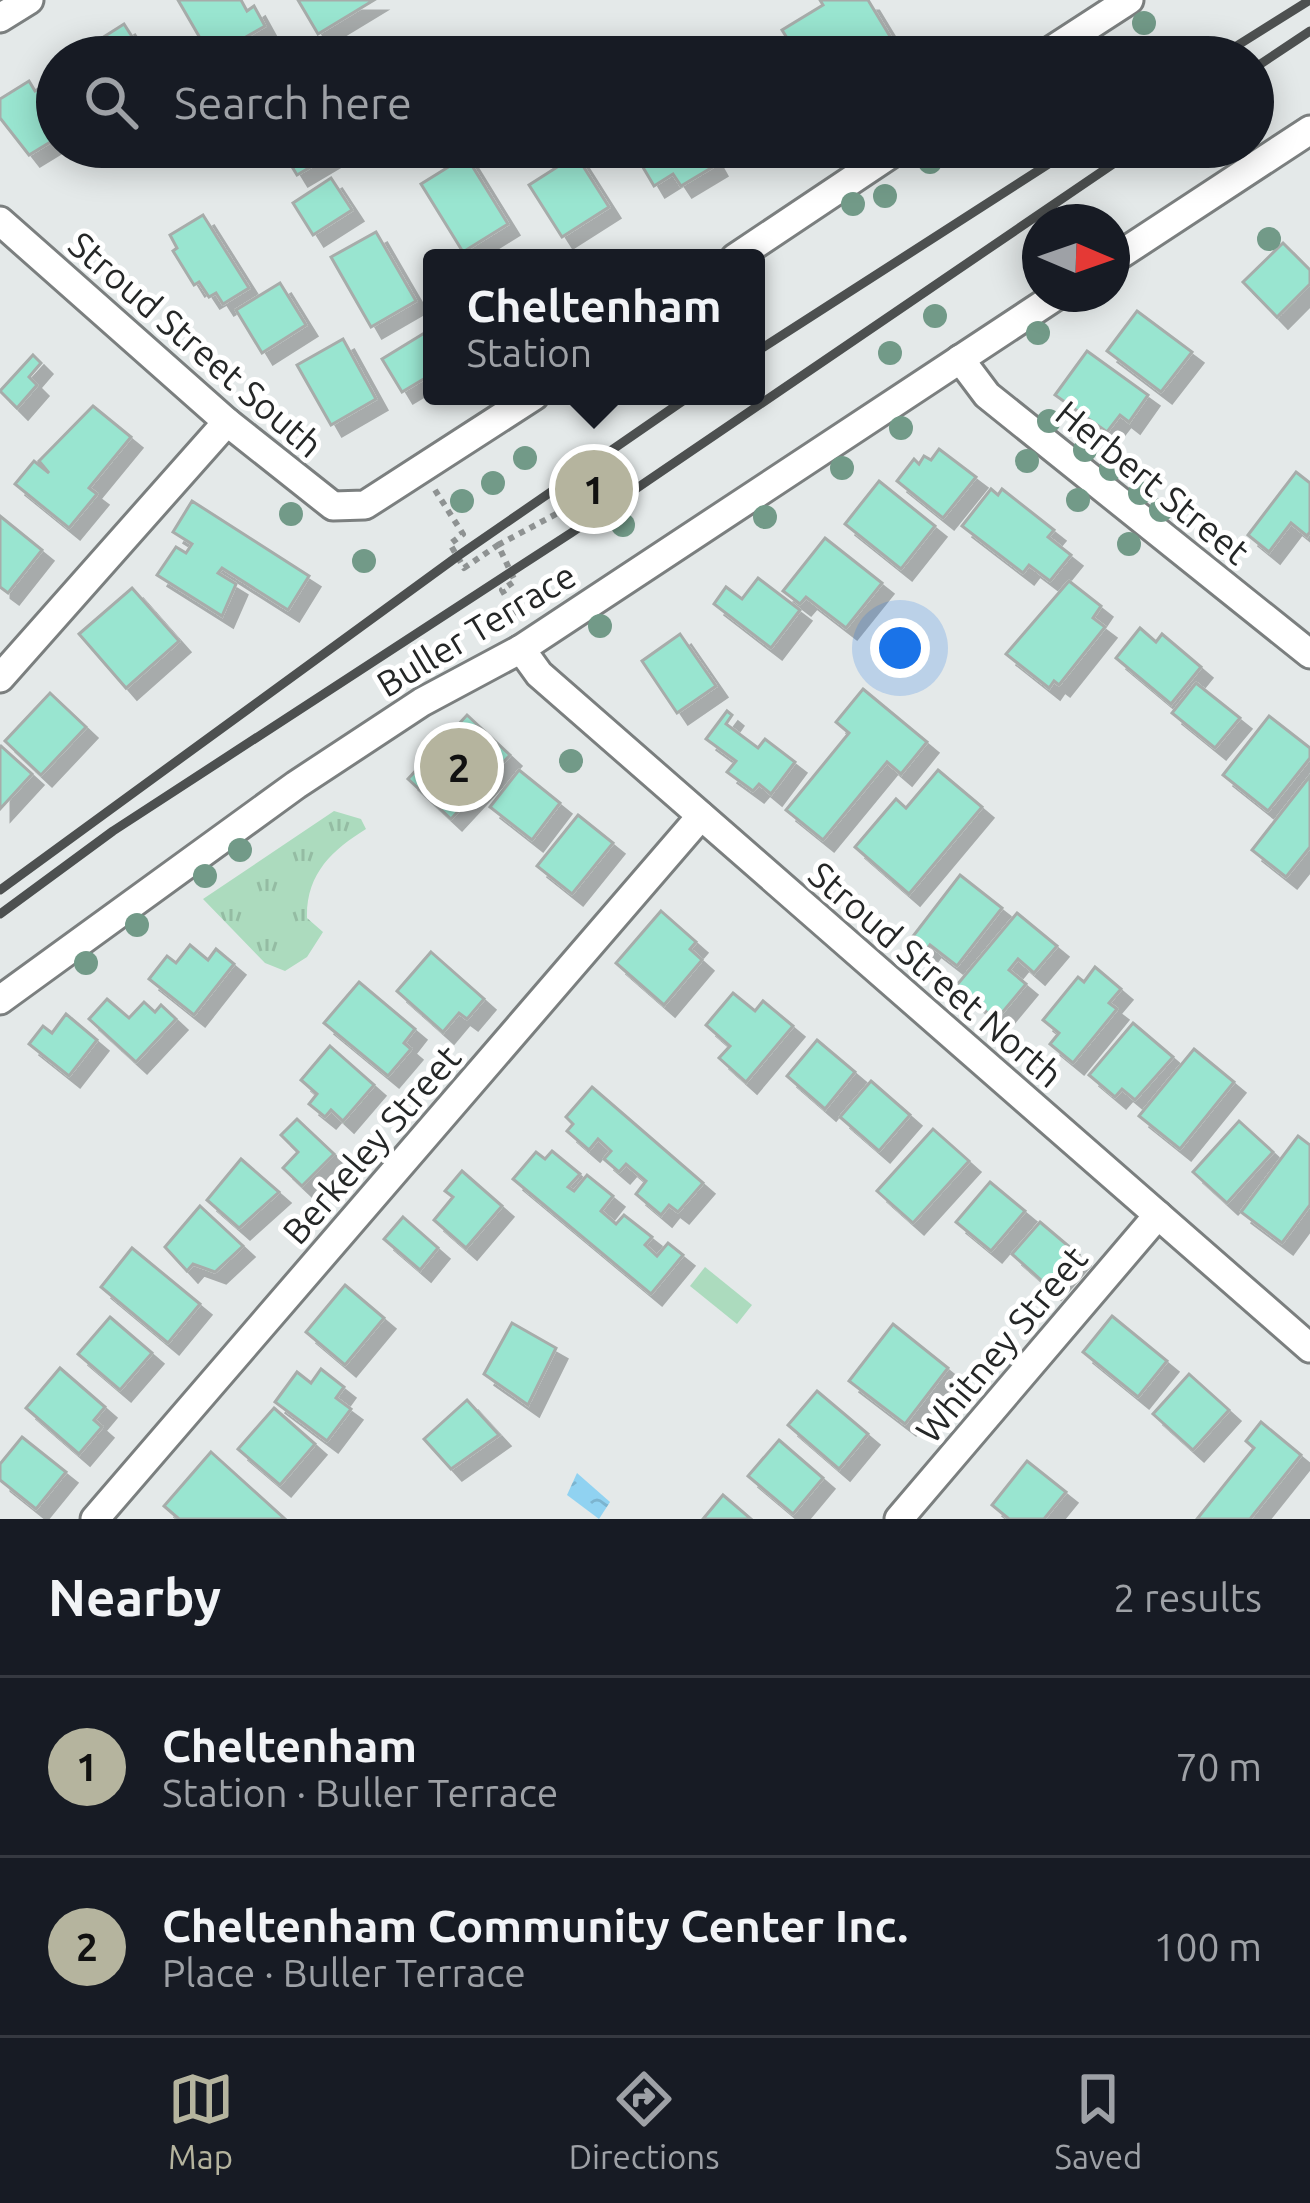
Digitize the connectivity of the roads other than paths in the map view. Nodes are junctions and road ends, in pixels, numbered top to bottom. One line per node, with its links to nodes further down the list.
1 (29, 0): 3 (street)
2 (1130, 0): 4 (street)
3 (0, 18)
4 (1074, 36)
5 (1310, 130): 6 (street)
6 (1274, 154)
7 (870, 168): 11 (street)
8 (1252, 168): 10 (street)
9 (0, 221): 15 (street, Stroud Street South)
10 (1130, 248)
11 (748, 249)
12 (1032, 312): 13 (street, Buller Terrace)
13 (960, 359): 16 (street, Buller Terrace); 17 (street, Herbert Street)
14 (519, 405): 15 (street, Stroud Street South)
15 (227, 422): 18 (street)
16 (521, 649): 19 (street, Stroud Street North); 20 (street, Buller Terrace)
17 (1310, 654)
18 (0, 678)
19 (701, 816): 21 (street, Stroud Street North); 23 (street, Berkeley Street)
20 (0, 1000)
21 (1158, 1215): 22 (street, Stroud Street North); 24 (street, Whitney Street)
22 (1310, 1348)
23 (95, 1519)
24 (899, 1519)

